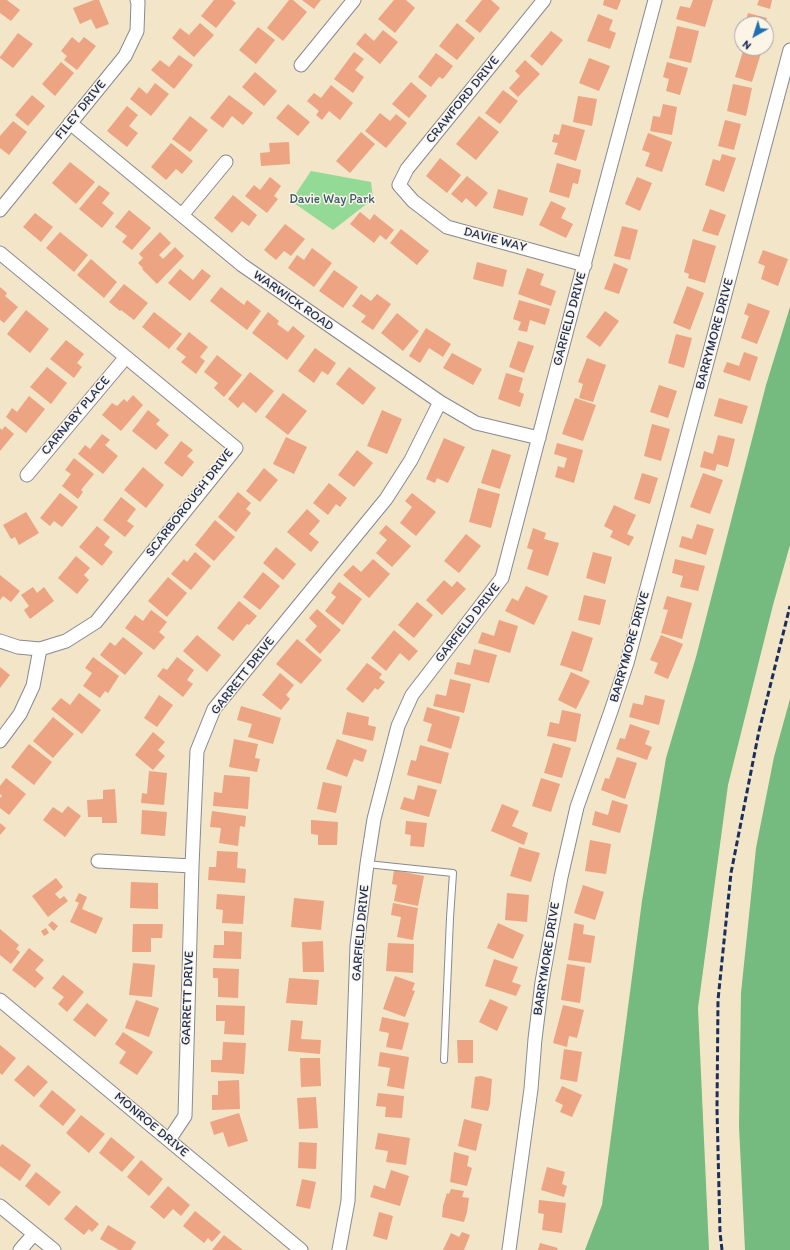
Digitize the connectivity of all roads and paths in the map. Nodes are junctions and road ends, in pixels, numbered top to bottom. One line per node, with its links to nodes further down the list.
1 (139, 0): 7 (street, FILEY DRIVE)
2 (354, 0): 6 (street)
3 (544, 0): 9 (street, CRAWFORD DRIVE)
4 (655, 0): 13 (street, GARFIELD DRIVE)
5 (790, 50): 33 (street, BARRYMORE DRIVE)
6 (301, 65)
7 (70, 123): 10 (street, FILEY DRIVE); 11 (street, WARWICK ROAD)
8 (226, 162): 11 (street)
9 (413, 201): 13 (street, DAVIE WAY)
10 (0, 210)
11 (182, 215): 15 (street, WARWICK ROAD)
12 (0, 253): 14 (street, SCARBOROUGH DRIVE)
13 (585, 265): 16 (street, GARFIELD DRIVE)
14 (126, 357): 17 (street, CARNABY PLACE); 19 (street, SCARBOROUGH DRIVE)
15 (440, 402): 16 (street, WARWICK ROAD); 23 (street, GARRETT DRIVE)
16 (539, 438): 22 (street, GARFIELD DRIVE)
17 (27, 475)
18 (0, 640): 19 (street, SCARBOROUGH DRIVE)
19 (40, 649): 20 (street)
20 (0, 741)
21 (98, 862): 23 (street)
22 (367, 864): 25 (lane); 32 (street, GARFIELD DRIVE)
23 (192, 866): 26 (street, GARRETT DRIVE)
24 (0, 1000): 26 (street, MONROE DRIVE)
25 (444, 1060)
26 (169, 1140): 31 (street, MONROE DRIVE)
27 (0, 1206): 28 (street)
28 (34, 1234): 29 (street); 30 (street)
29 (20, 1250)
30 (54, 1250)
31 (301, 1250)
32 (339, 1250)
33 (509, 1250)

